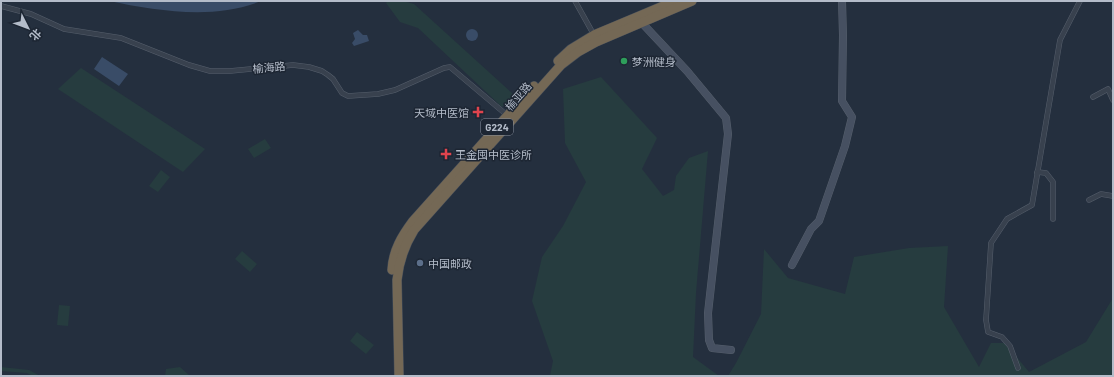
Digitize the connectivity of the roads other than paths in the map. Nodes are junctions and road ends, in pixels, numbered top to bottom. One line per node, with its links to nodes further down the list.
1 (575, 1): 8 (street)
2 (675, 1): 8 (highway, 榆亚路 / G224)
3 (842, 1): 16 (street)
4 (1080, 1): 12 (street)
5 (687, 2): 7 (highway, 榆亚路 / G224)
6 (1, 6): 11 (street, 榆海路)
7 (642, 23): 11 (highway, 榆亚路 / G224); 17 (street)
8 (594, 35): 11 (highway, 榆亚路 / G224)
9 (1093, 97): 10 (street)
10 (1113, 100)
11 (510, 117): 19 (highway, 榆亚路 / G224); 20 (highway, 榆亚路 / G224)
12 (1037, 172): 15 (street); 18 (street)
13 (1113, 196): 14 (street)
14 (1089, 200)
15 (1053, 219)
16 (792, 265)
17 (730, 350)
18 (1018, 368)
19 (394, 376)
20 (400, 376)

